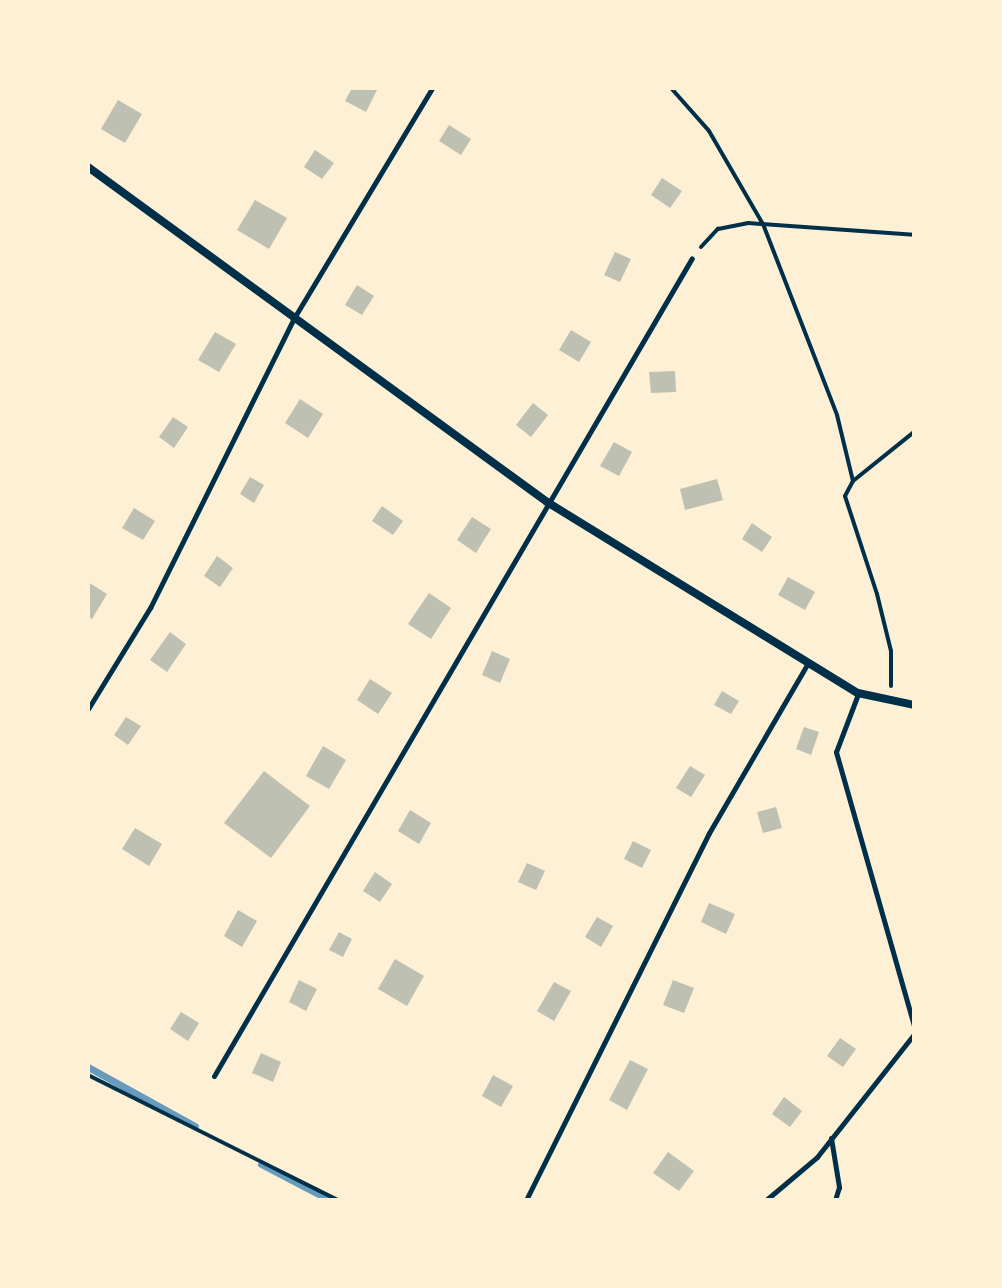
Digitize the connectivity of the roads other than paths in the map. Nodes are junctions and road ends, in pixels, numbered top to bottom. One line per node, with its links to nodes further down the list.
1 (432, 88): 4 (lane)
2 (88, 167): 4 (street)
3 (692, 258): 5 (lane)
4 (294, 318): 5 (street); 9 (lane)
5 (547, 502): 6 (street); 12 (lane)
6 (809, 662): 7 (street); 14 (lane)
7 (858, 693): 8 (street); 10 (lane)
8 (914, 705)
9 (88, 709)
10 (914, 1025)
11 (914, 1034): 13 (lane)
12 (214, 1076)
13 (831, 1138): 15 (lane); 16 (lane)
14 (526, 1200)
15 (766, 1200)
16 (835, 1200)

